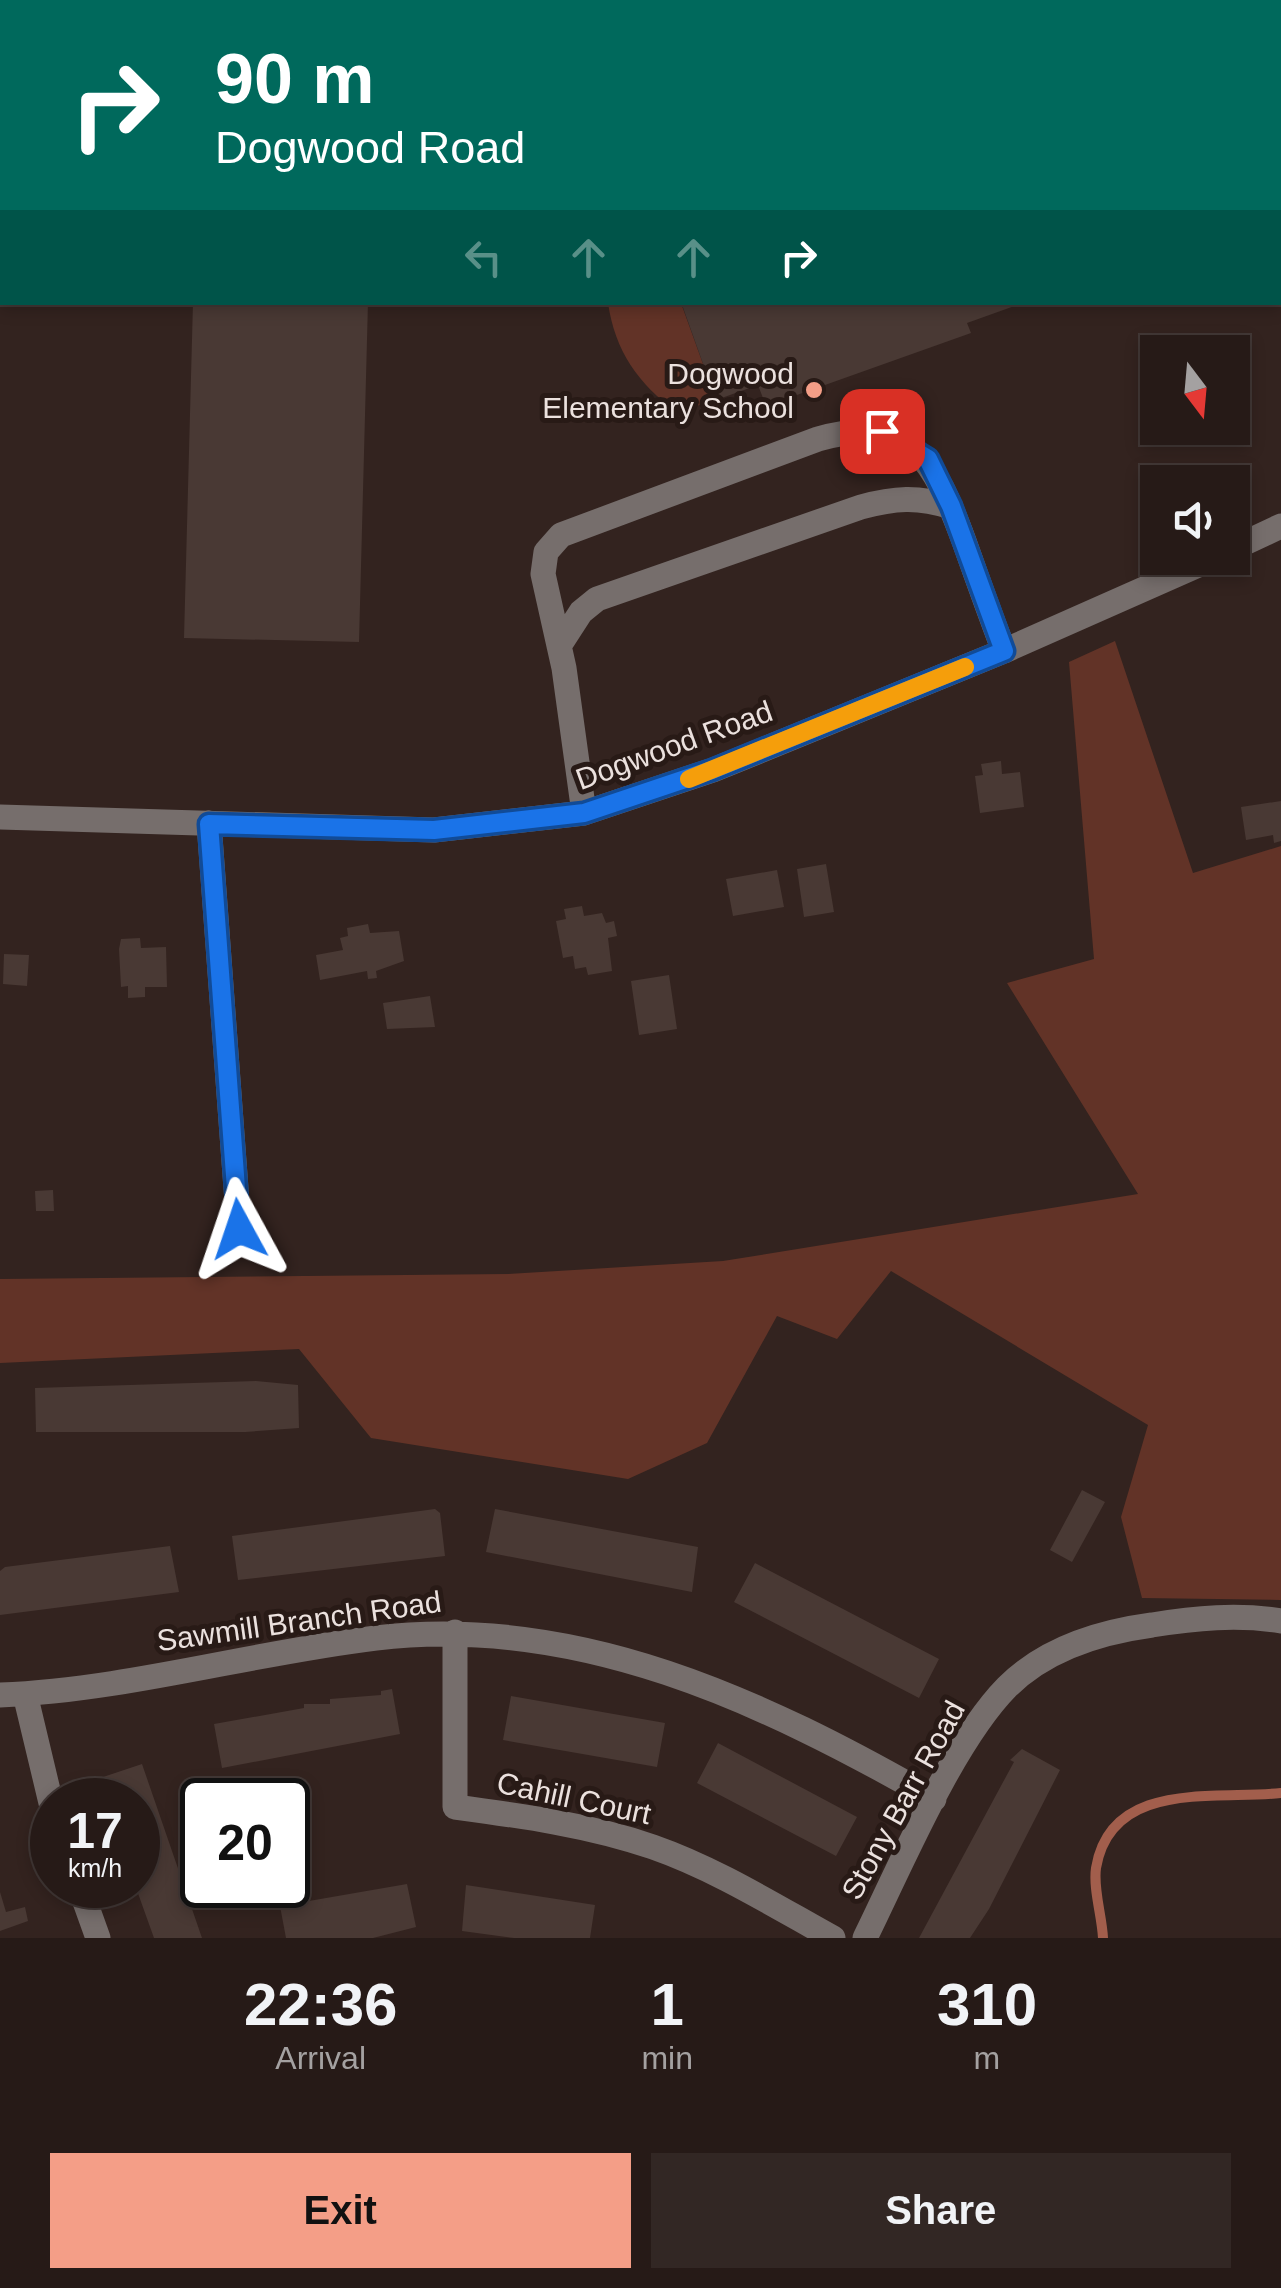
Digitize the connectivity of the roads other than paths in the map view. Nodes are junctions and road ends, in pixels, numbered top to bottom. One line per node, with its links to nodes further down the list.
1 (951, 506): 5 (street); 5 (street); 6 (street)
2 (1281, 526): 3 (street)
3 (1250, 541)
4 (1176, 575): 6 (street, Dogwood Road)
5 (559, 646): 7 (street)
6 (1004, 651): 7 (street, Dogwood Road)
7 (584, 813): 9 (street, Dogwood Road)
8 (0, 818): 9 (street, Dogwood Road)
9 (209, 824): 10 (street)
10 (239, 1229)
11 (1281, 1621): 15 (street, Stony Barr Road)
12 (455, 1632): 13 (street, Sawmill Branch Road); 15 (street, Sawmill Branch Road); 18 (street, Cahill Court)
13 (13, 1695): 14 (street)
14 (42, 1778)
15 (934, 1799): 19 (street, Stony Barr Road)
16 (88, 1908): 17 (street)
17 (98, 1938)
18 (833, 1938)
19 (864, 1938)

